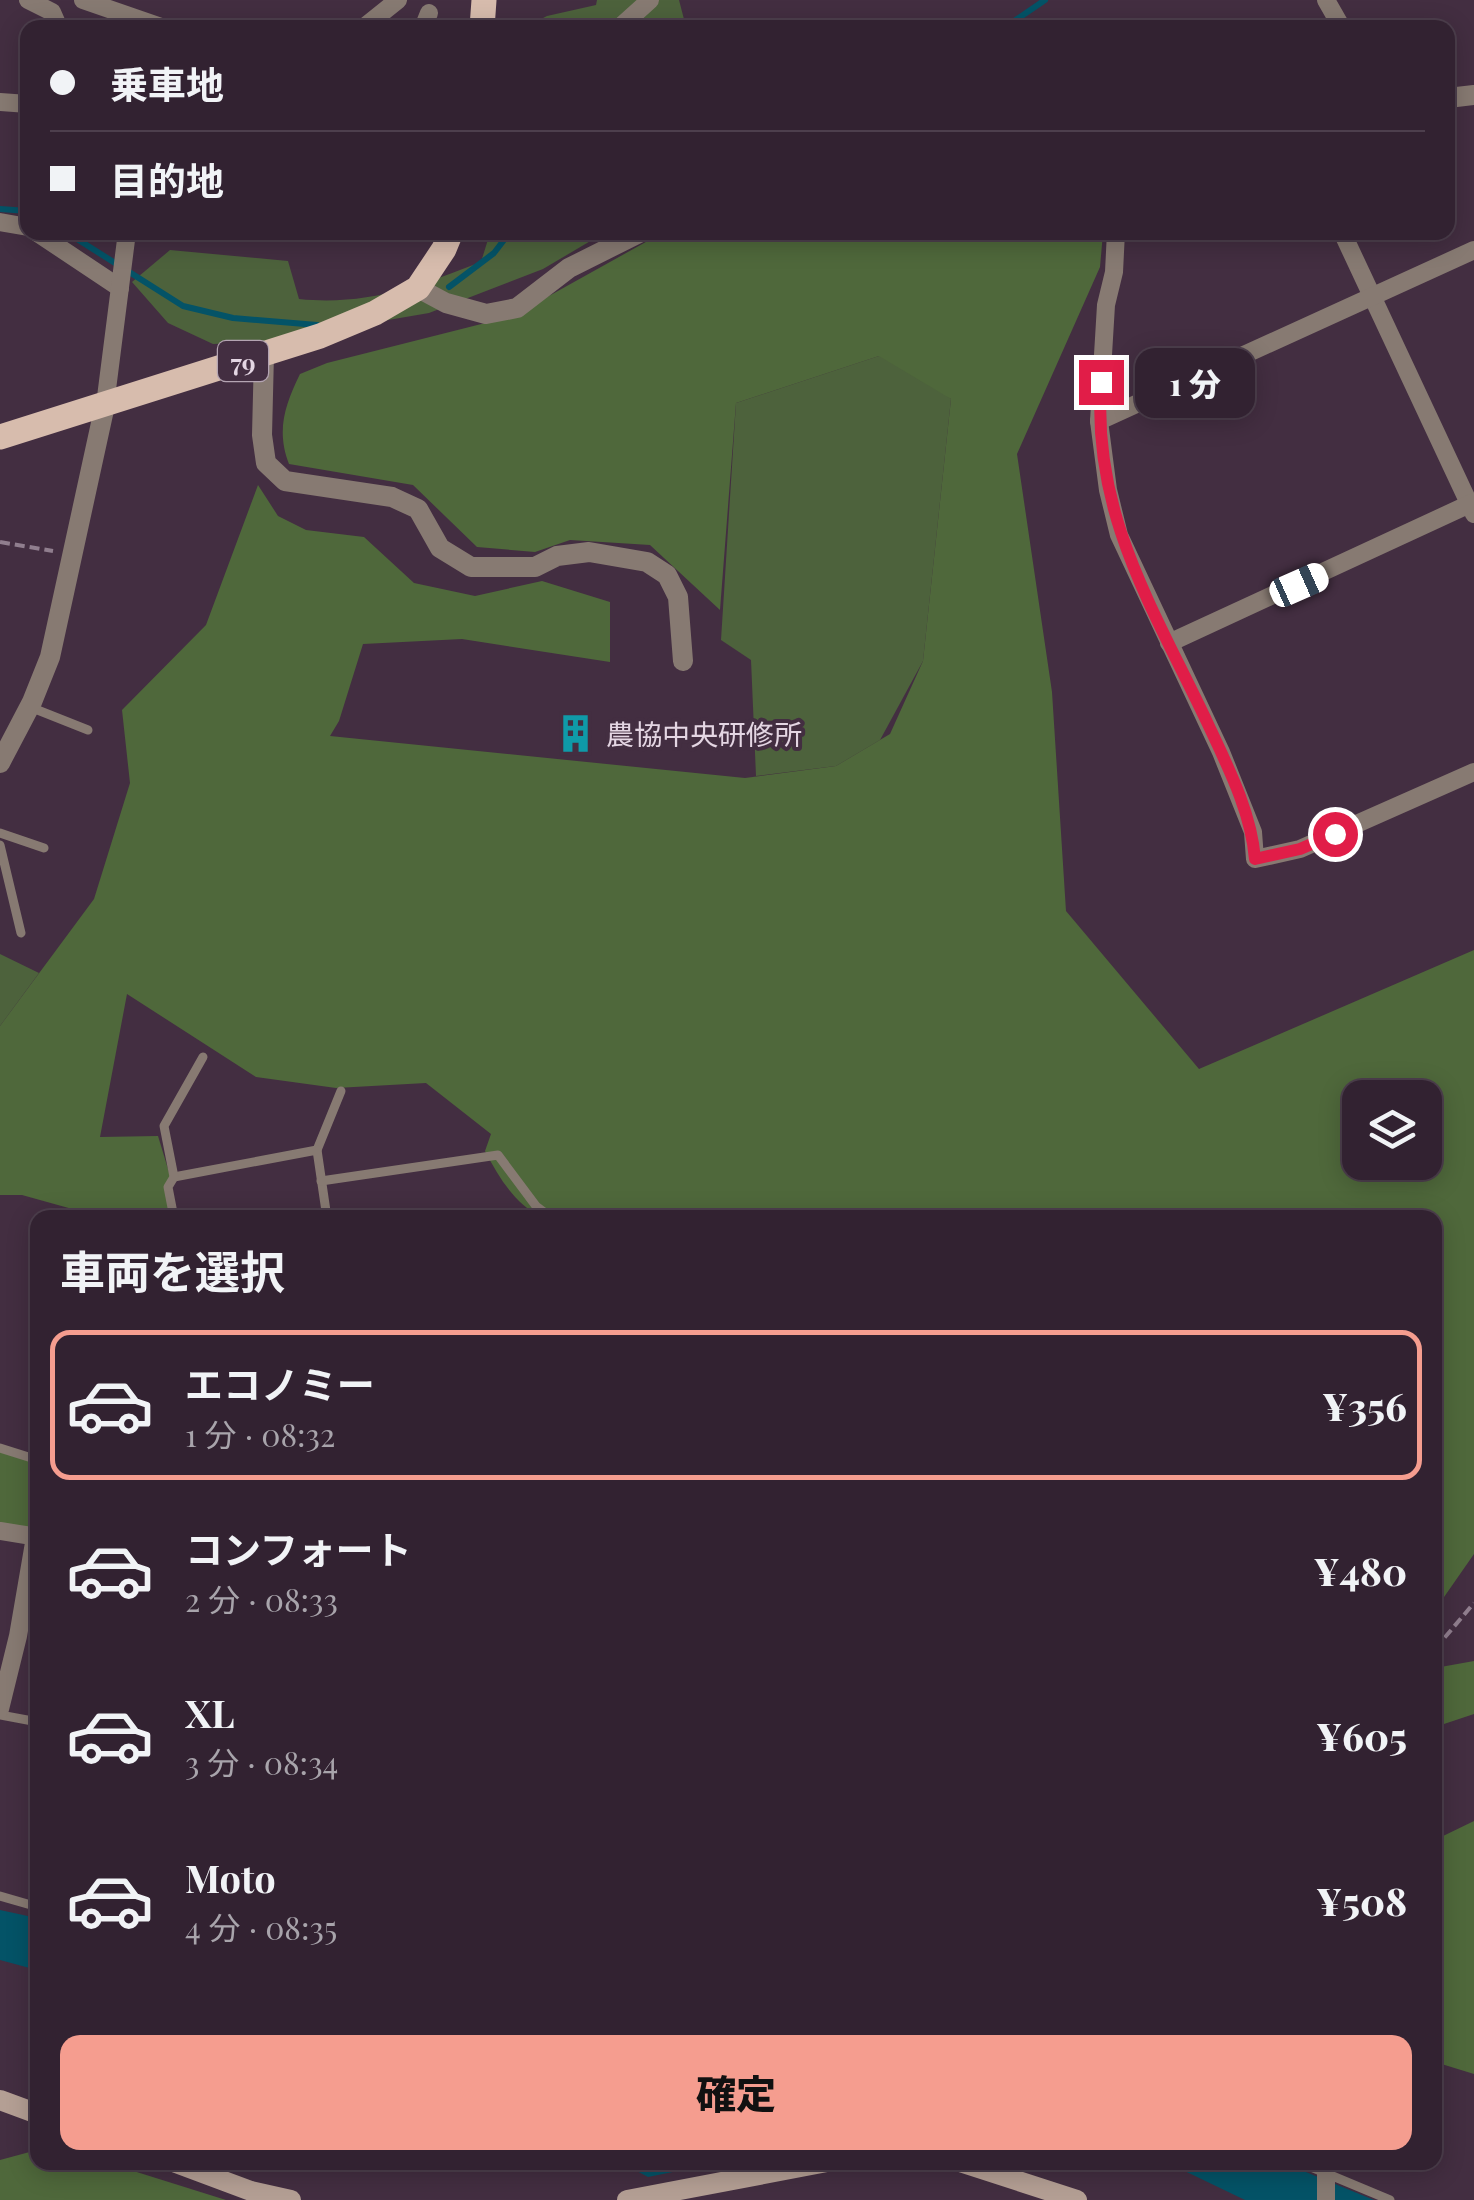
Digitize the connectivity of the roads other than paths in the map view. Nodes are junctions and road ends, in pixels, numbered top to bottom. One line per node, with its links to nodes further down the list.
1 (28, 0): 5 (street)
2 (84, 0): 6 (street)
3 (398, 0): 7 (street)
4 (650, 0): 8 (street)
5 (56, 20)
6 (141, 20)
7 (373, 20)
8 (628, 20)
9 (49, 240): 16 (street)
10 (126, 240): 16 (street)
11 (448, 240): 17 (main road, 79)
12 (625, 240): 17 (street)
13 (1116, 240): 21 (street)
14 (1346, 240): 18 (street)
15 (1474, 250): 18 (street)
16 (120, 284): 20 (street)
17 (418, 288): 19 (main road, 79)
18 (1370, 294): 21 (street); 23 (street)
19 (264, 354): 20 (main road, 79); 25 (street)
20 (105, 405): 22 (main road, 79); 26 (street)
21 (1098, 421): 24 (street)
22 (0, 437)
23 (1472, 507): 24 (street)
24 (1169, 643): 29 (street)
25 (683, 661)
26 (30, 706): 27 (lane); 28 (street)
27 (88, 730)
28 (0, 764)
29 (1474, 772)
30 (0, 833): 32 (lane)
31 (0, 845): 33 (lane)
32 (44, 848)
33 (22, 932)
34 (204, 1057): 37 (lane)
35 (341, 1091): 36 (lane)
36 (317, 1150): 37 (lane); 38 (lane)
37 (174, 1176): 39 (lane)
38 (321, 1181): 40 (lane); 41 (lane)
39 (172, 1210)
40 (326, 1210)
41 (541, 1210)
42 (0, 1448): 43 (lane)
43 (30, 1457)
44 (0, 1531): 45 (street)
45 (30, 1536)
46 (30, 1570): 47 (street)
47 (0, 1712): 48 (lane)
48 (30, 1720)
49 (0, 1896): 50 (lane)
50 (30, 1905)
51 (0, 2100): 52 (main road)
52 (30, 2111)
53 (195, 2170): 57 (main road)
54 (785, 2170): 58 (main road)
55 (985, 2170): 59 (main road)
56 (1327, 2171): 60 (street); 61 (lane)
57 (291, 2200)
58 (627, 2200)
59 (1077, 2200)
60 (1326, 2200)
61 (1390, 2200)

